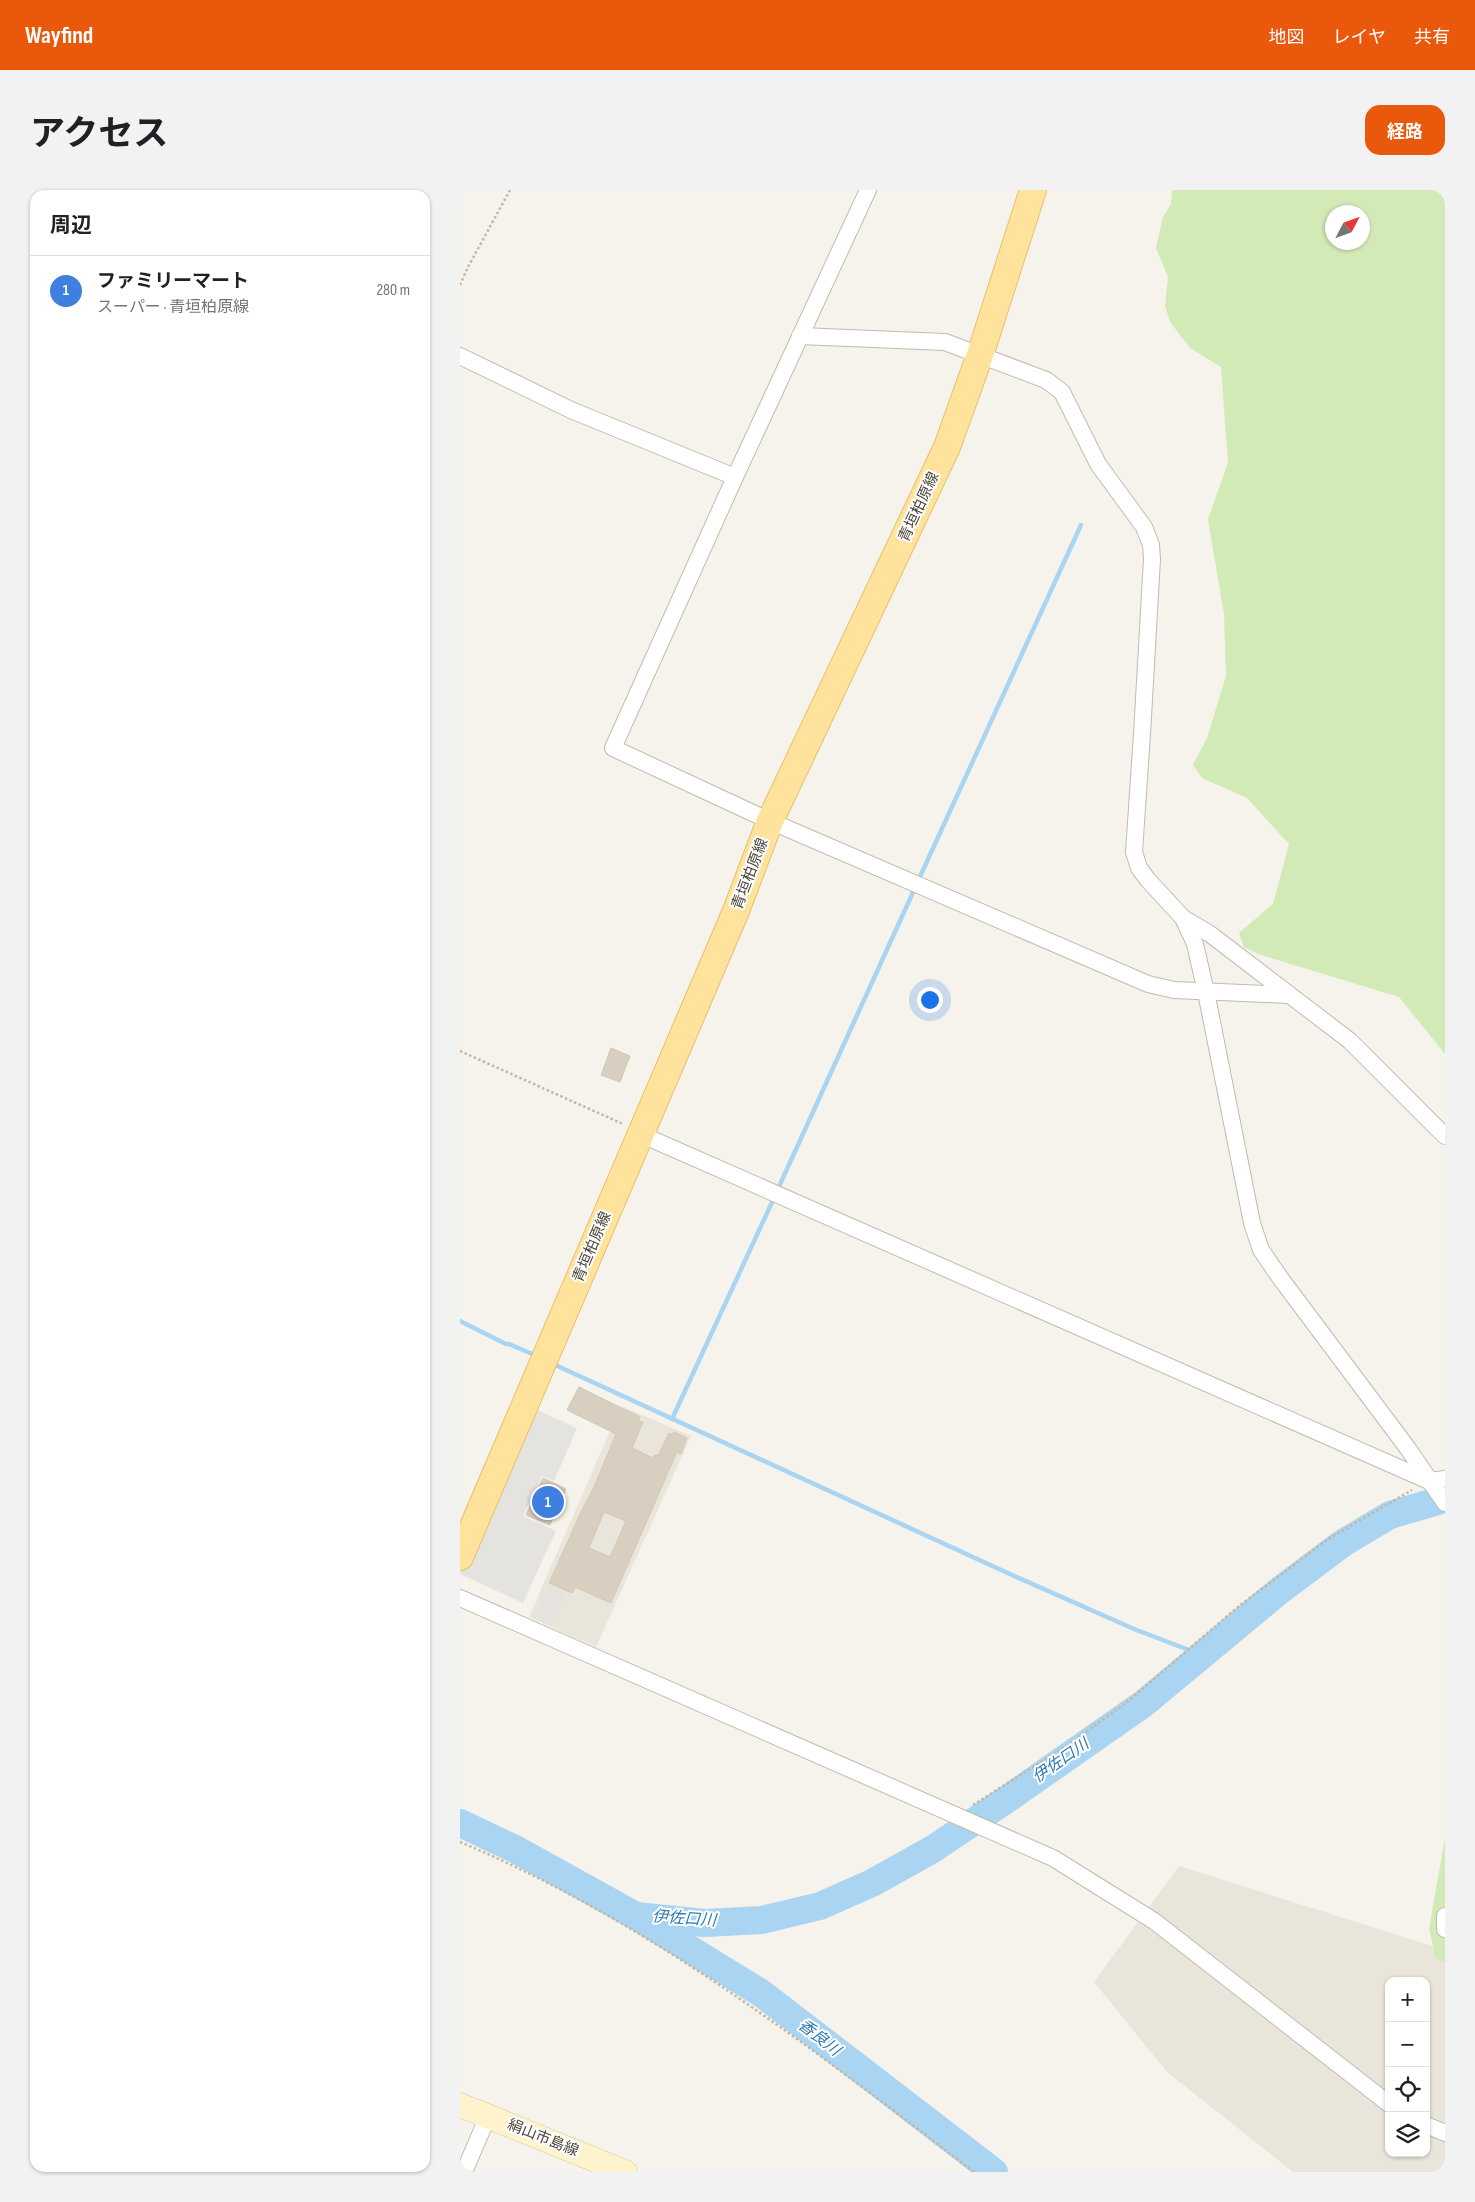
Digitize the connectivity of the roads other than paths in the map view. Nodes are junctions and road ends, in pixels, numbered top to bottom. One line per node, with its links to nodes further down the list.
1 (868, 190): 3 (street)
2 (1033, 190): 4 (main road, 青垣柏原線)
3 (800, 336): 4 (street); 6 (street)
4 (980, 355): 7 (main road, 青垣柏原線); 8 (street)
5 (460, 356): 6 (street)
6 (735, 477): 7 (street)
7 (770, 822): 9 (street); 11 (main road, 青垣柏原線)
8 (1184, 918): 9 (street); 10 (street)
9 (1206, 992): 10 (street); 13 (street)
10 (1289, 994): 12 (street)
11 (641, 1133): 13 (street); 14 (main road, 青垣柏原線)
12 (1445, 1136)
13 (1439, 1489)
14 (460, 1558)
15 (460, 1598): 18 (street)
16 (1445, 1916): 17 (street)
17 (1445, 1929)
18 (1385, 2101)
19 (460, 2105): 20 (main road, 絹山市島線)
20 (488, 2116): 23 (street); 24 (main road, 絹山市島線)
21 (1430, 2127): 22 (street)
22 (1445, 2133)
23 (464, 2172)
24 (625, 2172)

